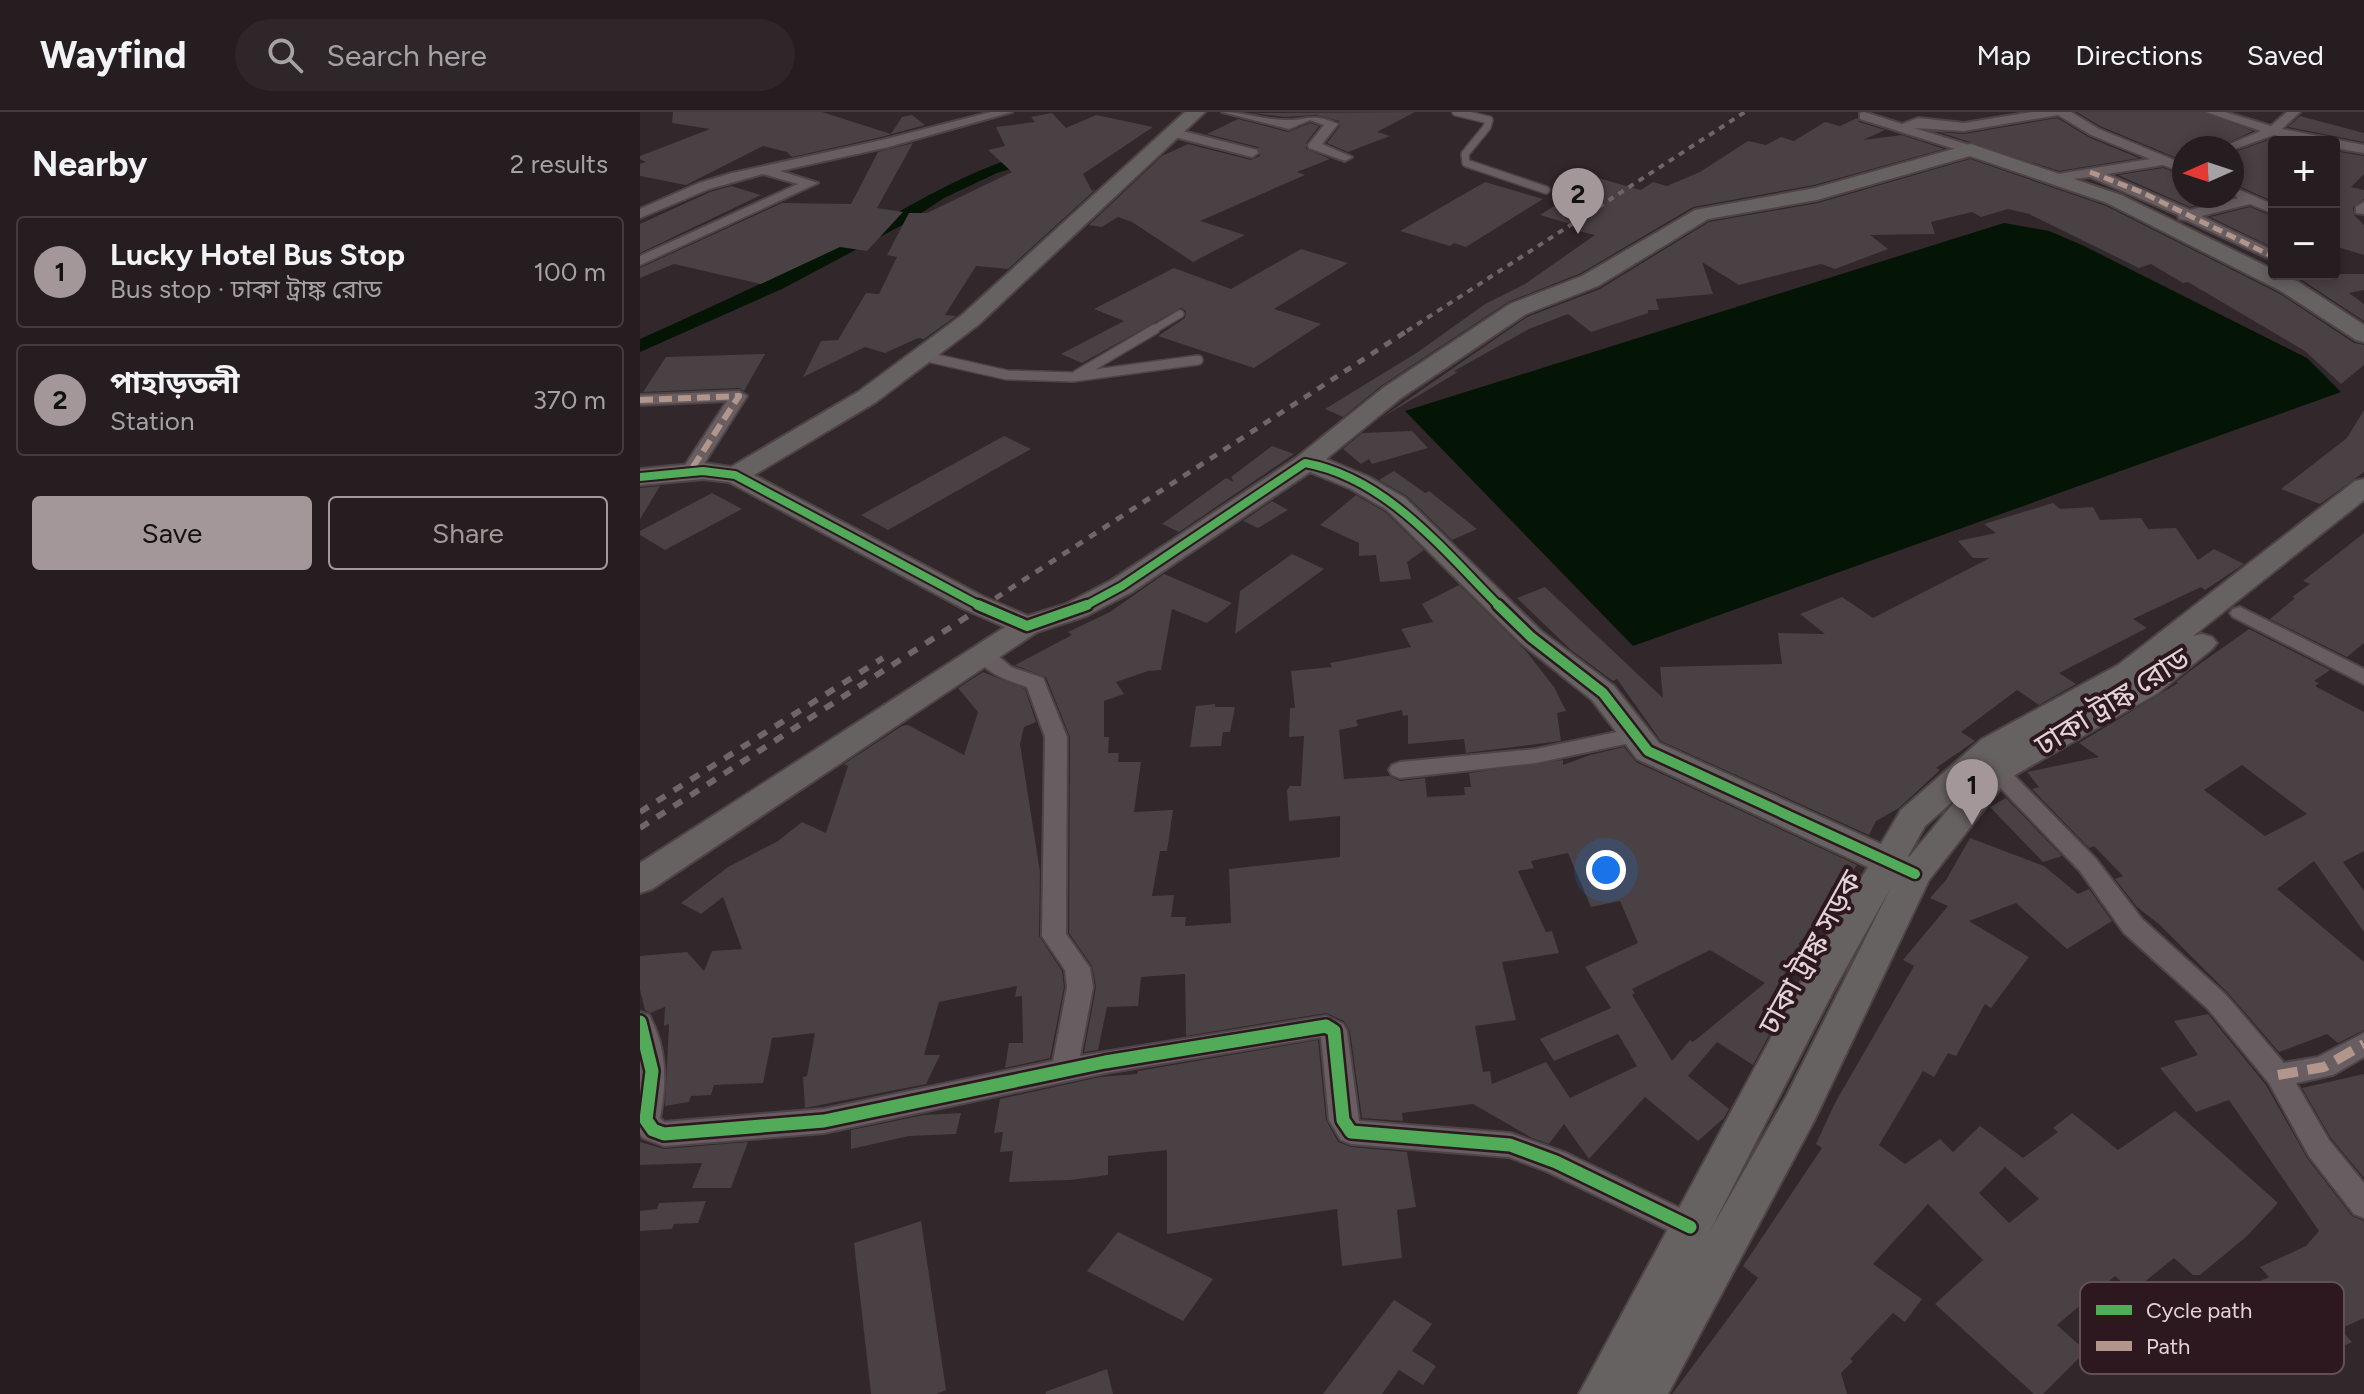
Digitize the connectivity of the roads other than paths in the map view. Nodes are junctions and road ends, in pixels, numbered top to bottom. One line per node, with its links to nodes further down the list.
1 (1006, 112): 23 (street)
2 (1196, 112): 12 (street)
3 (1228, 112): 19 (street)
4 (1456, 112): 26 (lane)
5 (2055, 112): 10 (street)
6 (2062, 112): 21 (street)
7 (2212, 112): 11 (street)
8 (2294, 112): 11 (street)
9 (1861, 114): 10 (street)
10 (1903, 128): 17 (street)
11 (2273, 131): 13 (street); 14 (street)
12 (1171, 132): 18 (street); 39 (street)
13 (2297, 136)
14 (2244, 141)
15 (2340, 145): 16 (street)
16 (2364, 149)
17 (1971, 150): 25 (street); 43 (street)
18 (1252, 153)
19 (1345, 157)
20 (2172, 159): 21 (street)
21 (2164, 161): 22 (street); 24 (street)
22 (2172, 164)
23 (762, 170): 30 (street); 34 (street)
24 (2090, 172): 25 (street); 31 (street)
25 (2051, 179): 32 (street)
26 (1546, 190)
27 (2244, 195): 28 (street)
28 (2253, 199): 29 (street); 31 (street)
29 (2270, 208)
30 (640, 214)
31 (2189, 215): 32 (street); 33 (street)
32 (2160, 222): 35 (street)
33 (2268, 254)
34 (640, 261)
35 (2268, 269)
36 (2294, 280): 38 (street)
37 (1180, 314): 41 (lane)
38 (2364, 335)
39 (922, 355): 41 (lane); 45 (street)
40 (1198, 360): 41 (lane)
41 (1073, 377)
42 (640, 400): 44 (street)
43 (1305, 463): 50 (street); 53 (street)
44 (689, 473): 45 (street); 46 (street)
45 (735, 475): 50 (street)
46 (640, 477)
47 (2364, 487): 56 (street, ঢাকা ট্রাঙ্ক সড়ক)
48 (2364, 514): 49 (street, ঢাকা ট্রাঙ্ক রোড)
49 (2240, 613): 52 (street); 55 (street, ঢাকা ট্রাঙ্ক রোড)
50 (1027, 626): 51 (street)
51 (982, 653): 57 (street); 60 (street)
52 (2364, 677)
53 (1636, 735): 54 (street); 56 (street)
54 (1400, 770)
55 (1997, 771): 56 (street, ঢাকা ট্রাঙ্ক রোড); 61 (street)
56 (1900, 868): 63 (street, ঢাকা ট্রাঙ্ক সড়ক); 65 (street, ঢাকা ট্রাঙ্ক সড়ক)
57 (640, 880)
58 (640, 1022): 60 (street)
59 (2364, 1044): 61 (street)
60 (1064, 1072): 63 (street)
61 (2278, 1075): 62 (street)
62 (2364, 1205)
63 (1690, 1227): 64 (street, ঢাকা ট্রাঙ্ক সড়ক)
64 (1602, 1394)
65 (1643, 1394)

